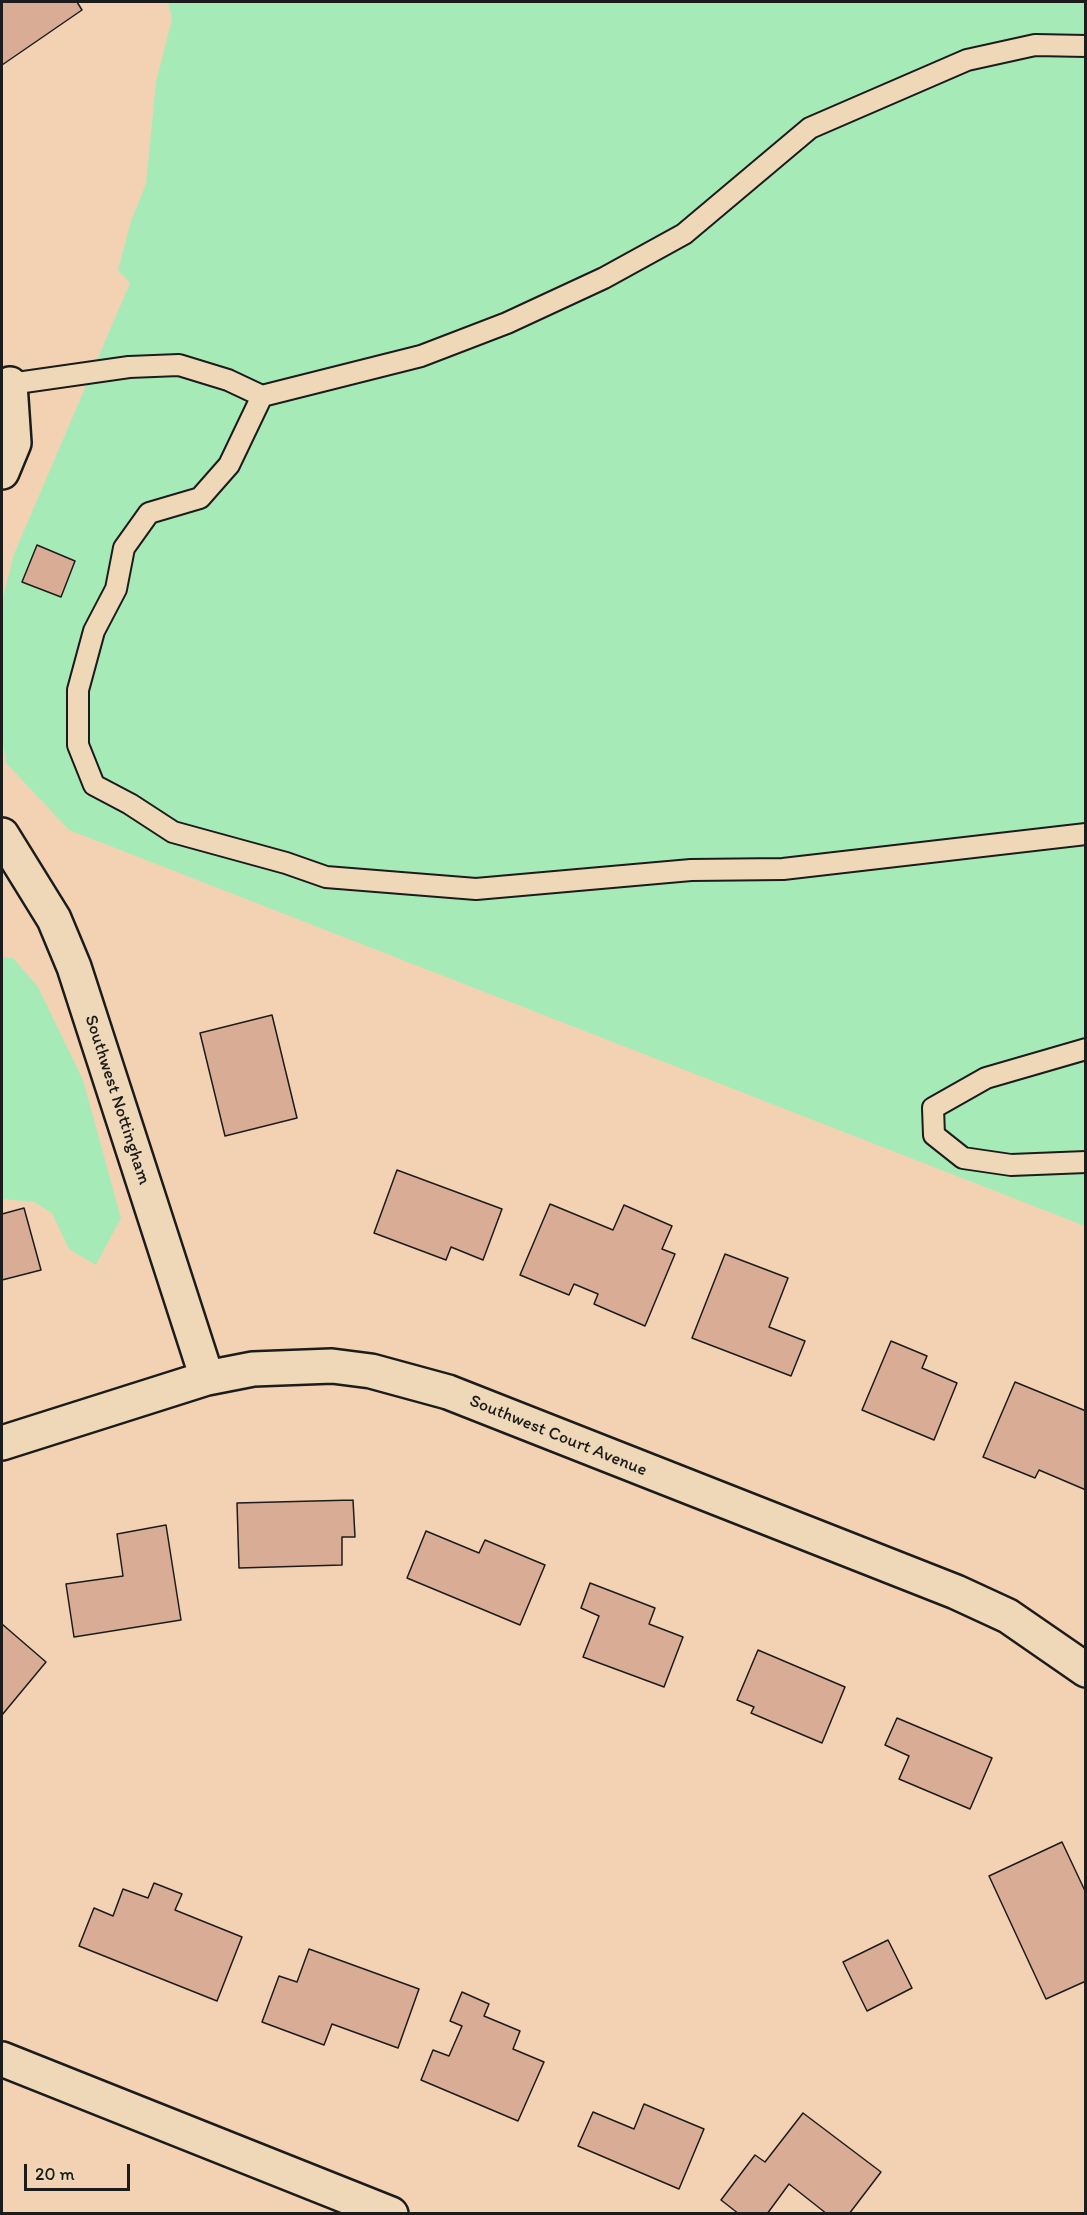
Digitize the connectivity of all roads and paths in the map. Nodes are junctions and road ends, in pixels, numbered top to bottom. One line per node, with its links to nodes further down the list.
1 (1086, 46): 3 (lane)
2 (10, 384): 3 (lane); 4 (street)
3 (262, 396): 5 (lane)
4 (2, 472)
5 (1086, 834)
6 (2, 835): 9 (street, Southwest Nottingham)
7 (1086, 1049): 8 (lane)
8 (1086, 1162)
9 (207, 1378): 10 (street, Southwest Court Avenue); 11 (street, Southwest Court Avenue)
10 (2, 1443)
11 (1086, 1670)
12 (2, 2059): 13 (street)
13 (391, 2214)

